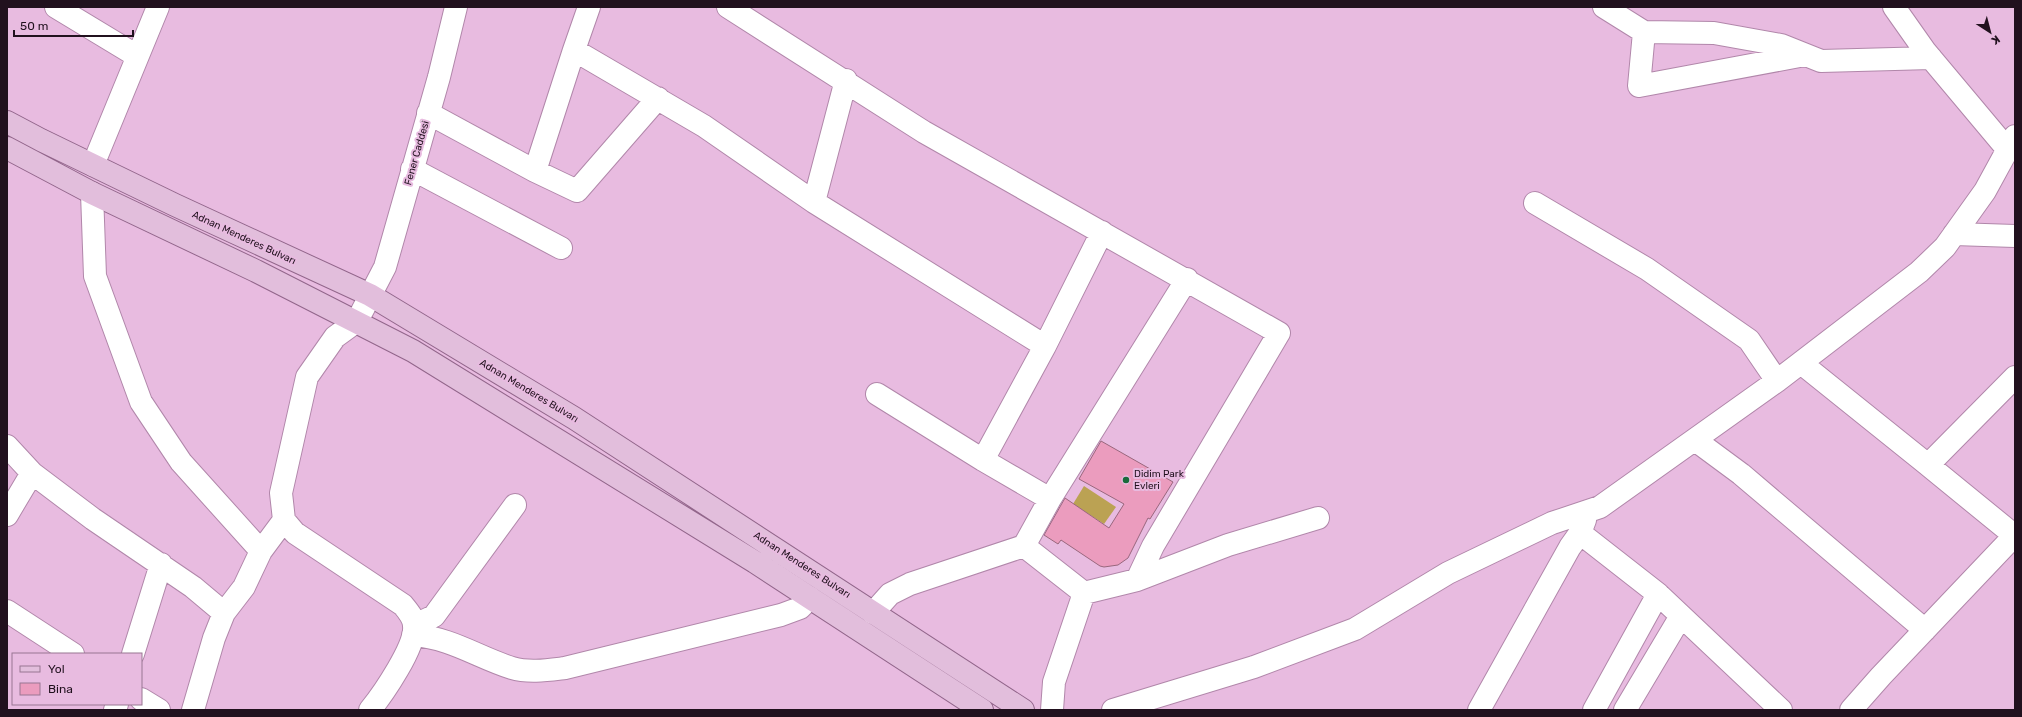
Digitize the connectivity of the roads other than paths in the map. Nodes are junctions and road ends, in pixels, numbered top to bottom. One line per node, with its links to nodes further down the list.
1 (56, 7): 11 (street)
2 (158, 7): 11 (street)
3 (456, 7): 15 (street, Fener Caddesi)
4 (589, 7): 9 (street)
5 (728, 7): 13 (street)
6 (1604, 7): 8 (street)
7 (1894, 7): 12 (street)
8 (1644, 32): 10 (street); 10 (street)
9 (574, 50): 14 (street); 21 (street)
10 (1805, 55): 12 (street)
11 (137, 56): 19 (street)
12 (1931, 58): 18 (street)
13 (846, 80): 23 (street); 25 (street)
14 (658, 98): 21 (street); 23 (street)
15 (428, 113): 20 (street, Fener Caddesi); 21 (street)
16 (7, 122): 19 (main road, Adnan Menderes Bulvarı)
17 (7, 148): 22 (main road)
18 (2009, 154): 26 (street)
19 (93, 165): 30 (main road, Adnan Menderes Bulvarı)
20 (412, 169): 28 (street); 30 (street, Fener Caddesi)
21 (535, 170)
22 (92, 193): 31 (main road); 51 (street)
23 (814, 202): 32 (street)
24 (1535, 204): 35 (street)
25 (1102, 232): 29 (street); 32 (street)
26 (1954, 234): 27 (street); 33 (street)
27 (2015, 236)
28 (562, 248)
29 (1187, 279): 42 (street); 53 (street)
30 (370, 295): 31 (street, Fener Caddesi); 58 (main road, Adnan Menderes Bulvarı)
31 (357, 321): 47 (street); 56 (main road)
32 (1045, 346): 39 (street)
33 (1801, 363): 35 (street); 40 (street)
34 (2015, 377): 40 (street)
35 (1777, 381): 37 (street)
36 (878, 394): 39 (street)
37 (1695, 440): 44 (street); 62 (street)
38 (7, 446): 41 (street)
39 (983, 460): 42 (street)
40 (1928, 465): 49 (street)
41 (32, 473): 45 (street); 52 (street)
42 (1050, 499): 50 (street)
43 (515, 505): 61 (street)
44 (1588, 511): 48 (street); 72 (street)
45 (7, 514)
46 (1318, 518): 53 (street)
47 (284, 520): 51 (street); 61 (street)
48 (1580, 533): 55 (street); 73 (street)
49 (2015, 536): 62 (street)
50 (1024, 546): 54 (street); 58 (street)
51 (261, 551): 59 (street)
52 (161, 564): 59 (street); 64 (street)
53 (1137, 580): 54 (street)
54 (1084, 593): 71 (street)
55 (1658, 594): 60 (street); 74 (street)
56 (810, 598): 61 (street); 69 (main road)
57 (7, 611): 63 (street)
58 (873, 612): 70 (main road, Adnan Menderes Bulvarı)
59 (224, 613): 67 (street)
60 (1681, 616): 75 (street); 76 (street)
61 (414, 630): 68 (street)
62 (1925, 630): 77 (street)
63 (70, 653)
64 (133, 653)
65 (142, 700): 66 (street)
66 (159, 710)
67 (193, 710)
68 (370, 710)
69 (982, 710)
70 (1023, 710)
71 (1052, 710)
72 (1113, 710)
73 (1479, 710)
74 (1594, 710)
75 (1626, 710)
76 (1781, 710)
77 (1851, 710)

